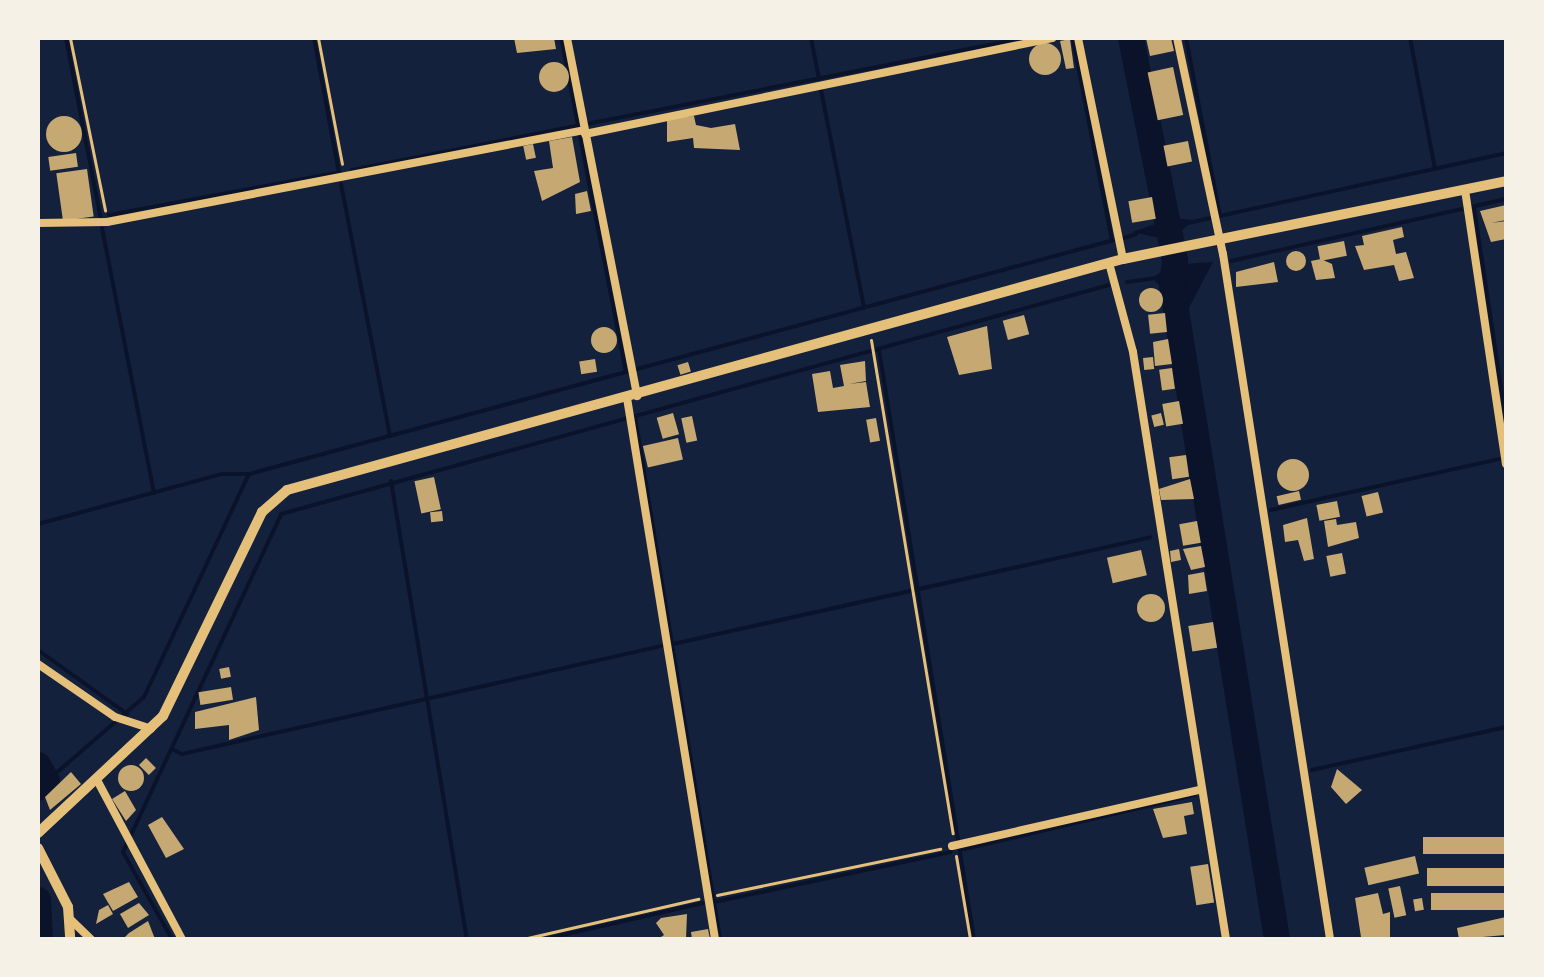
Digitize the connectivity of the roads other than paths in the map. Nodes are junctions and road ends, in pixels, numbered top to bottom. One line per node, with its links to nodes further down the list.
1 (567, 38): 5 (street)
2 (1052, 38): 5 (street)
3 (1078, 38): 10 (street)
4 (1177, 38): 9 (street)
5 (582, 129): 8 (street); 12 (street)
6 (1506, 181): 7 (street)
7 (1465, 190): 9 (street); 13 (street)
8 (38, 223)
9 (1217, 241): 10 (street); 27 (street)
10 (1123, 259): 11 (street)
11 (1109, 263): 12 (street); 17 (street)
12 (632, 397): 15 (street); 25 (street)
13 (1505, 460)
14 (38, 664): 15 (street)
15 (152, 729): 16 (street)
16 (97, 780): 18 (street); 24 (street)
17 (1202, 789): 19 (street); 26 (street)
18 (38, 833)
19 (956, 845)
20 (38, 848): 21 (street)
21 (71, 920): 22 (street); 23 (street)
22 (70, 939)
23 (91, 939)
24 (182, 939)
25 (715, 939)
26 (1226, 939)
27 (1330, 939)

